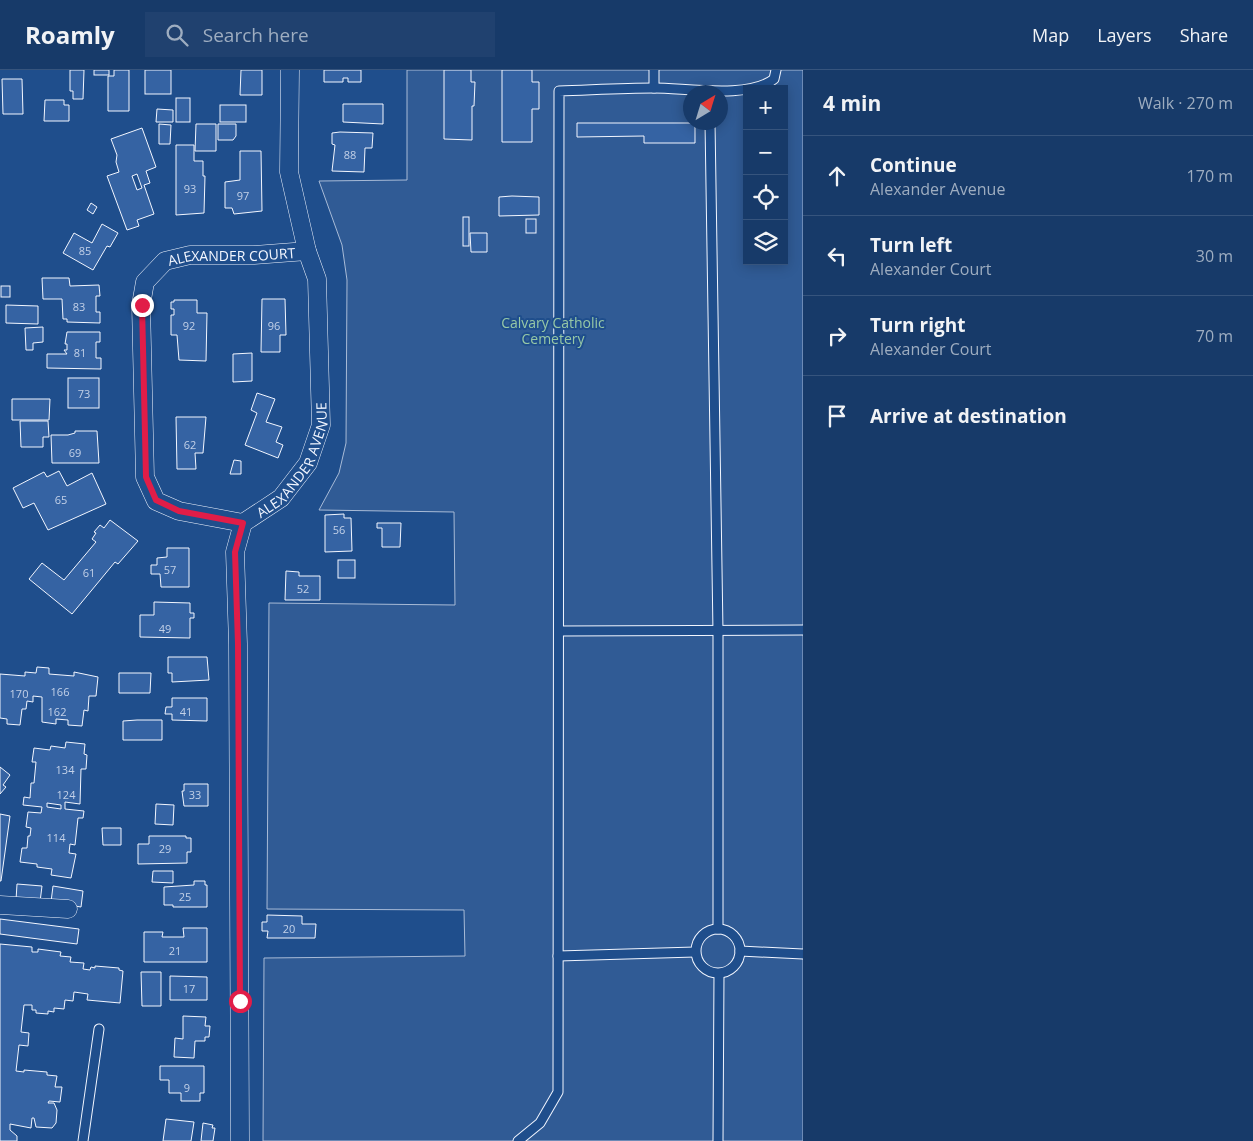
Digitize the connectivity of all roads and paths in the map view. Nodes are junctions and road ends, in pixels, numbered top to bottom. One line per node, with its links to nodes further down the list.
1 (290, 70): 8 (street, ALEXANDER AVENUE)
2 (654, 70): 4 (lane)
3 (776, 70): 6 (lane)
4 (654, 88): 5 (lane); 11 (lane)
5 (683, 90)
6 (728, 90)
7 (710, 130): 12 (lane)
8 (307, 251): 9 (street, ALEXANDER AVENUE); 9 (street, ALEXANDER COURT)
9 (243, 523): 23 (street, ALEXANDER AVENUE)
10 (803, 630): 12 (lane)
11 (559, 631): 12 (lane); 19 (lane)
12 (718, 632): 15 (lane)
13 (0, 905): 14 (street)
14 (68, 908)
15 (718, 929): 16 (lane); 17 (lane)
16 (740, 951): 18 (lane); 20 (lane)
17 (695, 952): 19 (lane); 20 (lane)
18 (803, 954)
19 (558, 956): 24 (lane)
20 (719, 974): 25 (lane)
21 (99, 1029): 22 (lane)
22 (83, 1141)
23 (240, 1141)
24 (518, 1141)
25 (718, 1141)

